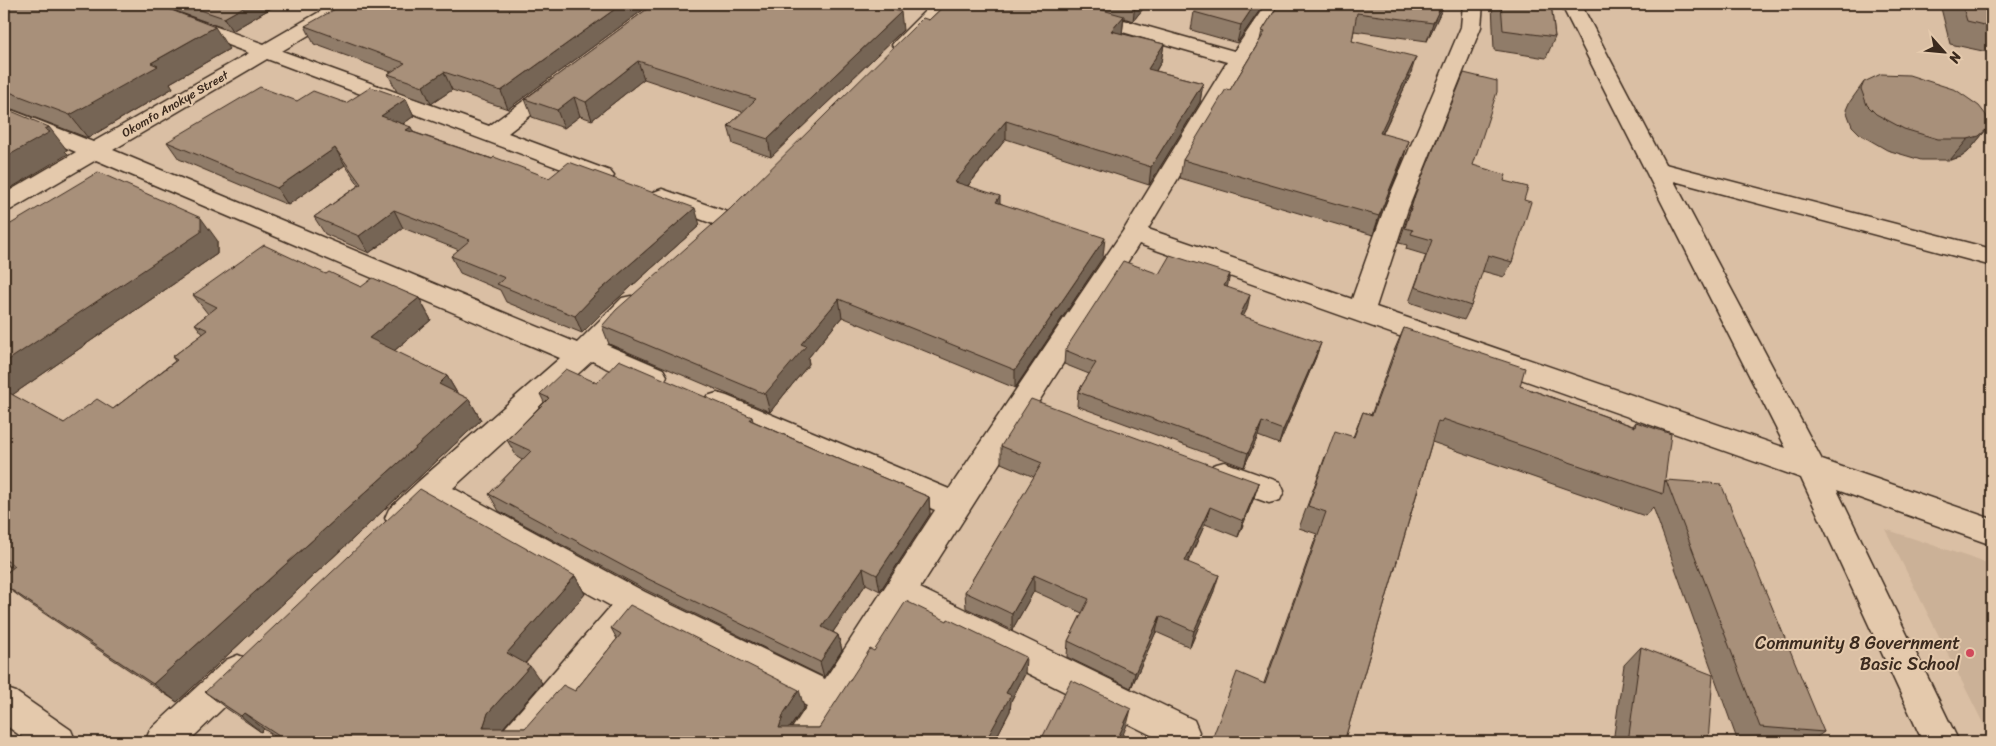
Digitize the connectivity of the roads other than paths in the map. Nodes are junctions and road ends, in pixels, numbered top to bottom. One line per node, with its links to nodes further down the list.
1 (136, 4): 9 (street)
2 (347, 4): 9 (street, Okomfo Anokye Street)
3 (943, 4): 11 (street)
4 (1046, 4): 8 (street)
5 (1276, 4): 10 (street)
6 (1473, 4): 22 (street)
7 (1571, 4): 16 (street)
8 (1086, 9): 10 (street)
9 (267, 51): 14 (street); 15 (street, Okomfo Anokye Street)
10 (1239, 59): 19 (street)
11 (884, 64)
12 (578, 70): 14 (street)
13 (4, 113): 15 (street)
14 (490, 136): 18 (street)
15 (92, 152): 17 (street, Okomfo Anokye Street); 23 (street)
16 (1656, 169): 20 (street); 27 (street)
17 (4, 204)
18 (724, 220)
19 (1134, 233): 22 (street); 24 (street)
20 (1992, 257)
21 (650, 287): 23 (street)
22 (1361, 312): 27 (street)
23 (584, 351): 28 (street); 30 (street)
24 (1024, 400): 25 (street); 30 (street)
25 (1052, 410)
26 (1197, 464): 29 (street)
27 (1812, 470): 31 (street); 43 (street)
28 (430, 490): 32 (street); 34 (street)
29 (1269, 491)
30 (955, 505): 33 (street)
31 (1992, 532)
32 (380, 538)
33 (899, 594): 36 (street); 38 (street)
34 (634, 602): 36 (street); 41 (street)
35 (257, 654): 40 (street)
36 (831, 700): 42 (street)
37 (4, 704): 39 (street)
38 (1181, 732)
39 (58, 742)
40 (163, 742)
41 (516, 742)
42 (804, 742)
43 (1941, 742)

